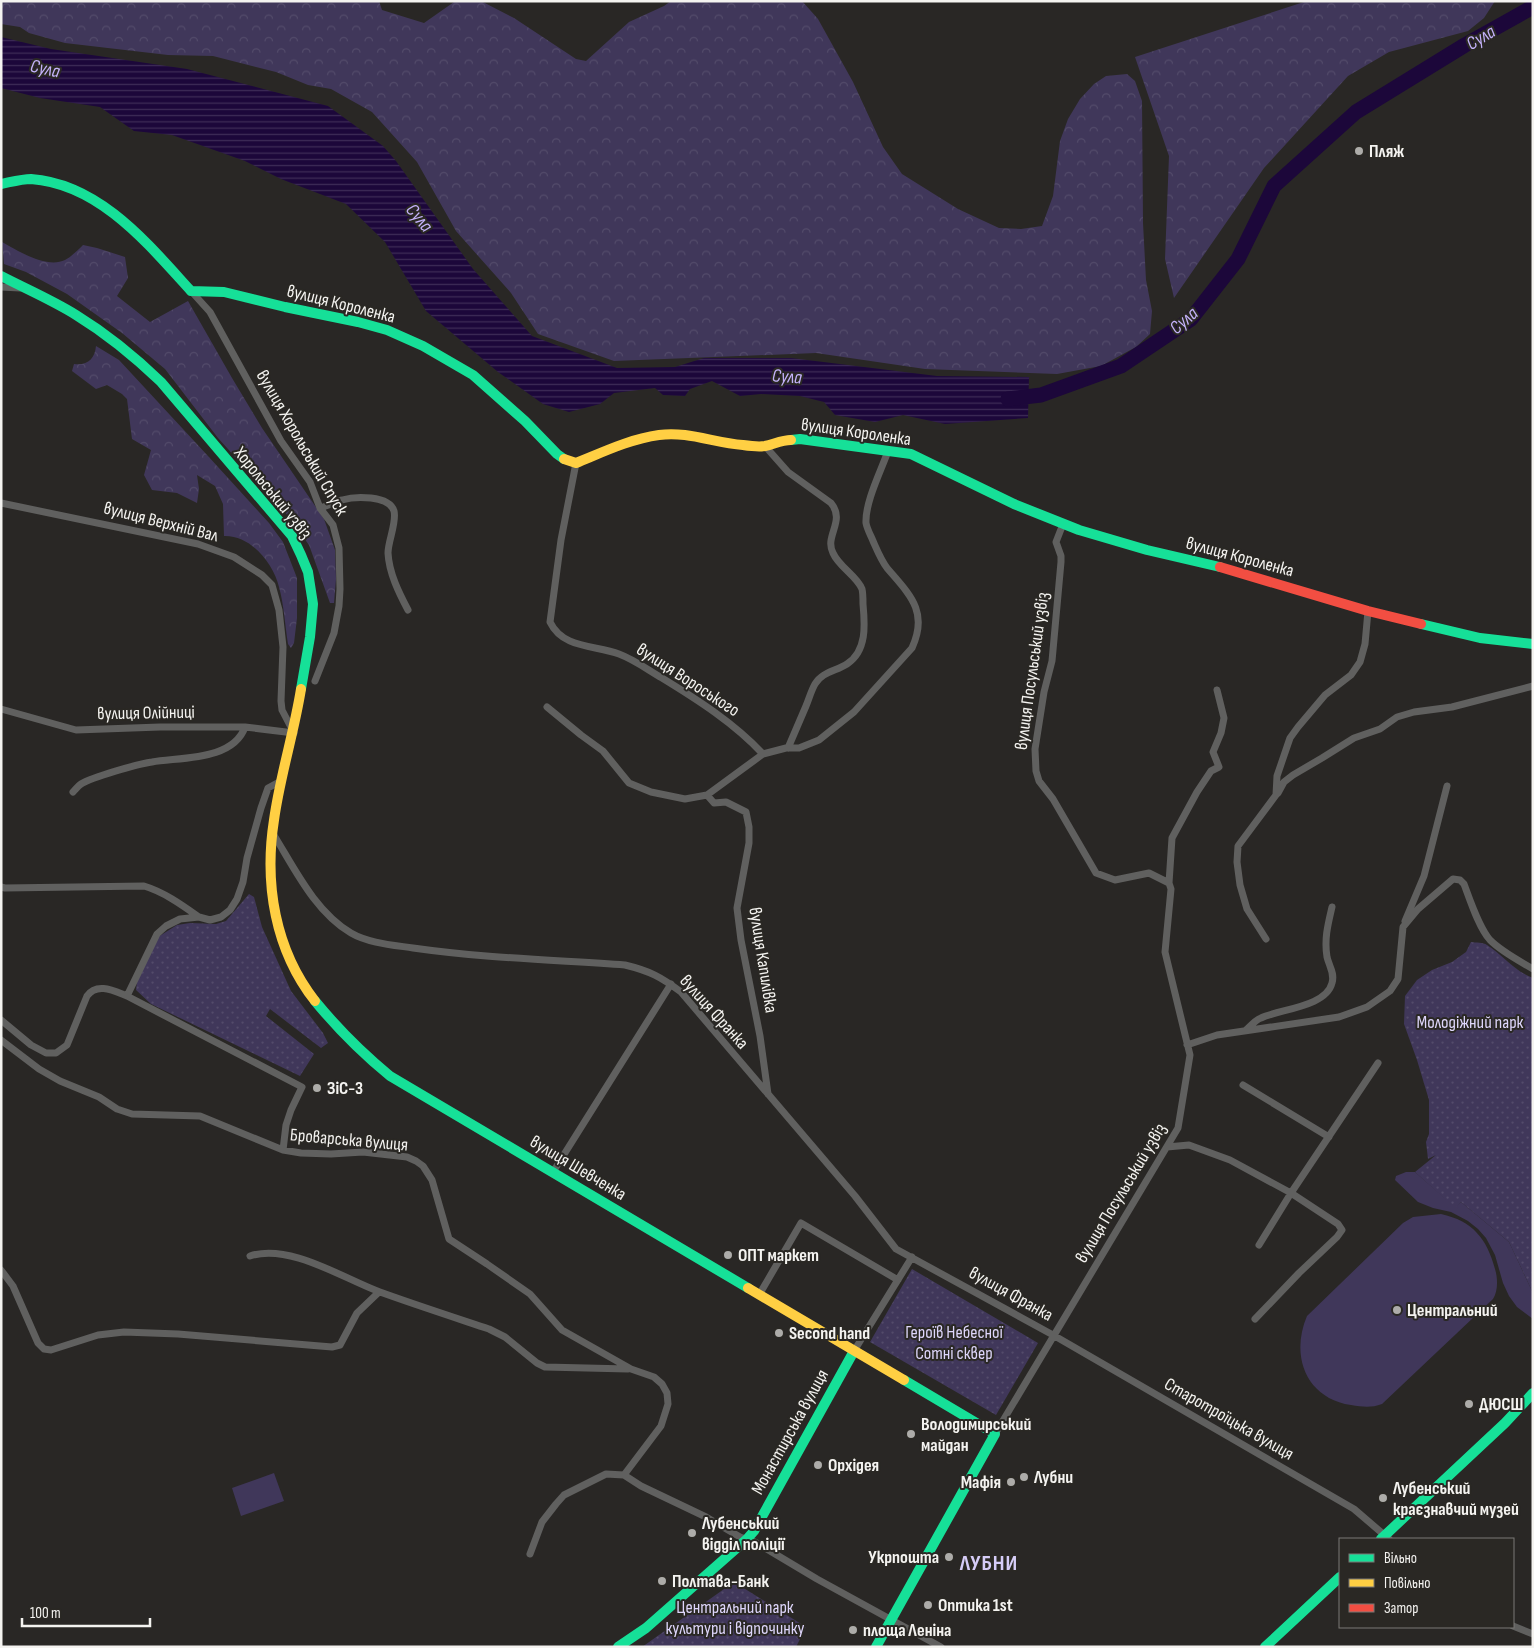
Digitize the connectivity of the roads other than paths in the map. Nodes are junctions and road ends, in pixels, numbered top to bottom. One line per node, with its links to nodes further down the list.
1 (1, 184): 5 (main road)
2 (1, 276): 4 (main road, Хорольський узвіз)
3 (1, 287): 4 (street)
4 (26, 289): 21 (main road, Хорольський узвіз)
5 (191, 291): 8 (main road, вулиця Короленка); 10 (street, вулиця Хорольський Спуск)
6 (765, 446): 7 (main road, вулиця Короленка); 8 (main road, вулиця Короленка); 22 (street)
7 (888, 451): 11 (main road, вулиця Короленка); 22 (street)
8 (576, 463): 23 (street, вулиця Вороського)
9 (1, 503): 21 (street, вулиця Верхній Вал)
10 (320, 508): 12 (street); 15 (street, вулиця Хорольський Спуск)
11 (1063, 524): 13 (main road, вулиця Короленка); 30 (street, вулиця Посульський узвіз)
12 (408, 610)
13 (1368, 611): 14 (main road, вулиця Короленка); 28 (street)
14 (1533, 644)
15 (315, 681)
16 (1533, 686): 28 (street)
17 (1217, 690): 30 (street)
18 (546, 707): 27 (street)
19 (1, 709): 20 (street, вулиця Олійниці)
20 (245, 727): 21 (street, вулиця Олійниці); 26 (street)
21 (294, 733): 24 (main road, Хорольський узвіз)
22 (788, 748): 23 (street)
23 (763, 754): 27 (street)
24 (281, 780): 29 (main road, Хорольський узвіз); 33 (street)
25 (1446, 786): 34 (street)
26 (73, 792)
27 (707, 795): 45 (street, вулиця Капилівка)
28 (1276, 795): 35 (street)
29 (271, 832): 37 (street, вулиця Франка); 49 (main road, вулиця Шевченка)
30 (1169, 883): 42 (street, вулиця Посульський узвіз)
31 (1, 887): 33 (street)
32 (1332, 907): 40 (street)
33 (199, 917): 38 (street)
34 (1403, 927): 36 (street); 40 (street)
35 (1266, 939)
36 (1533, 969)
37 (671, 984): 45 (street, вулиця Франка); 49 (street)
38 (127, 996): 39 (street); 48 (street)
39 (1, 1020)
40 (1246, 1030): 42 (street)
41 (1, 1040): 48 (street, Броварська вулиця)
42 (1187, 1045): 47 (street, вулиця Посульський узвіз)
43 (1378, 1063): 46 (street)
44 (1243, 1085): 46 (street)
45 (768, 1096): 53 (street, вулиця Франка)
46 (1329, 1136): 50 (street)
47 (1167, 1146): 50 (street); 59 (street, вулиця Посульський узвіз)
48 (283, 1150): 61 (street, Броварська вулиця)
49 (553, 1172): 57 (main road, вулиця Шевченка)
50 (1290, 1193): 51 (street); 58 (street)
51 (1259, 1245)
52 (250, 1256): 56 (street)
53 (912, 1257): 55 (street); 59 (street, вулиця Франка)
54 (1, 1270): 56 (street)
55 (898, 1280): 57 (street); 60 (street)
56 (379, 1292): 61 (street)
57 (759, 1295): 60 (main road, вулиця Шевченка)
58 (1255, 1319)
59 (1053, 1335): 63 (street, вулиця Посульський узвіз); 65 (street, Старотроїцька вулиця)
60 (854, 1351): 63 (main road, вулиця Шевченка); 66 (main road, Монастирська вулиця)
61 (631, 1369): 64 (street)
62 (1533, 1393): 65 (main road)
63 (995, 1434): 69 (main road)
64 (624, 1475): 66 (street); 67 (street)
65 (1385, 1538)
66 (747, 1539): 69 (street); 72 (main road, Монастирська вулиця)
67 (530, 1554)
68 (1339, 1578): 75 (main road)
69 (892, 1619): 73 (main road); 74 (street)
70 (1514, 1626): 71 (street)
71 (1533, 1634)
72 (618, 1647)
73 (876, 1647)
74 (941, 1647)
75 (1265, 1647)

